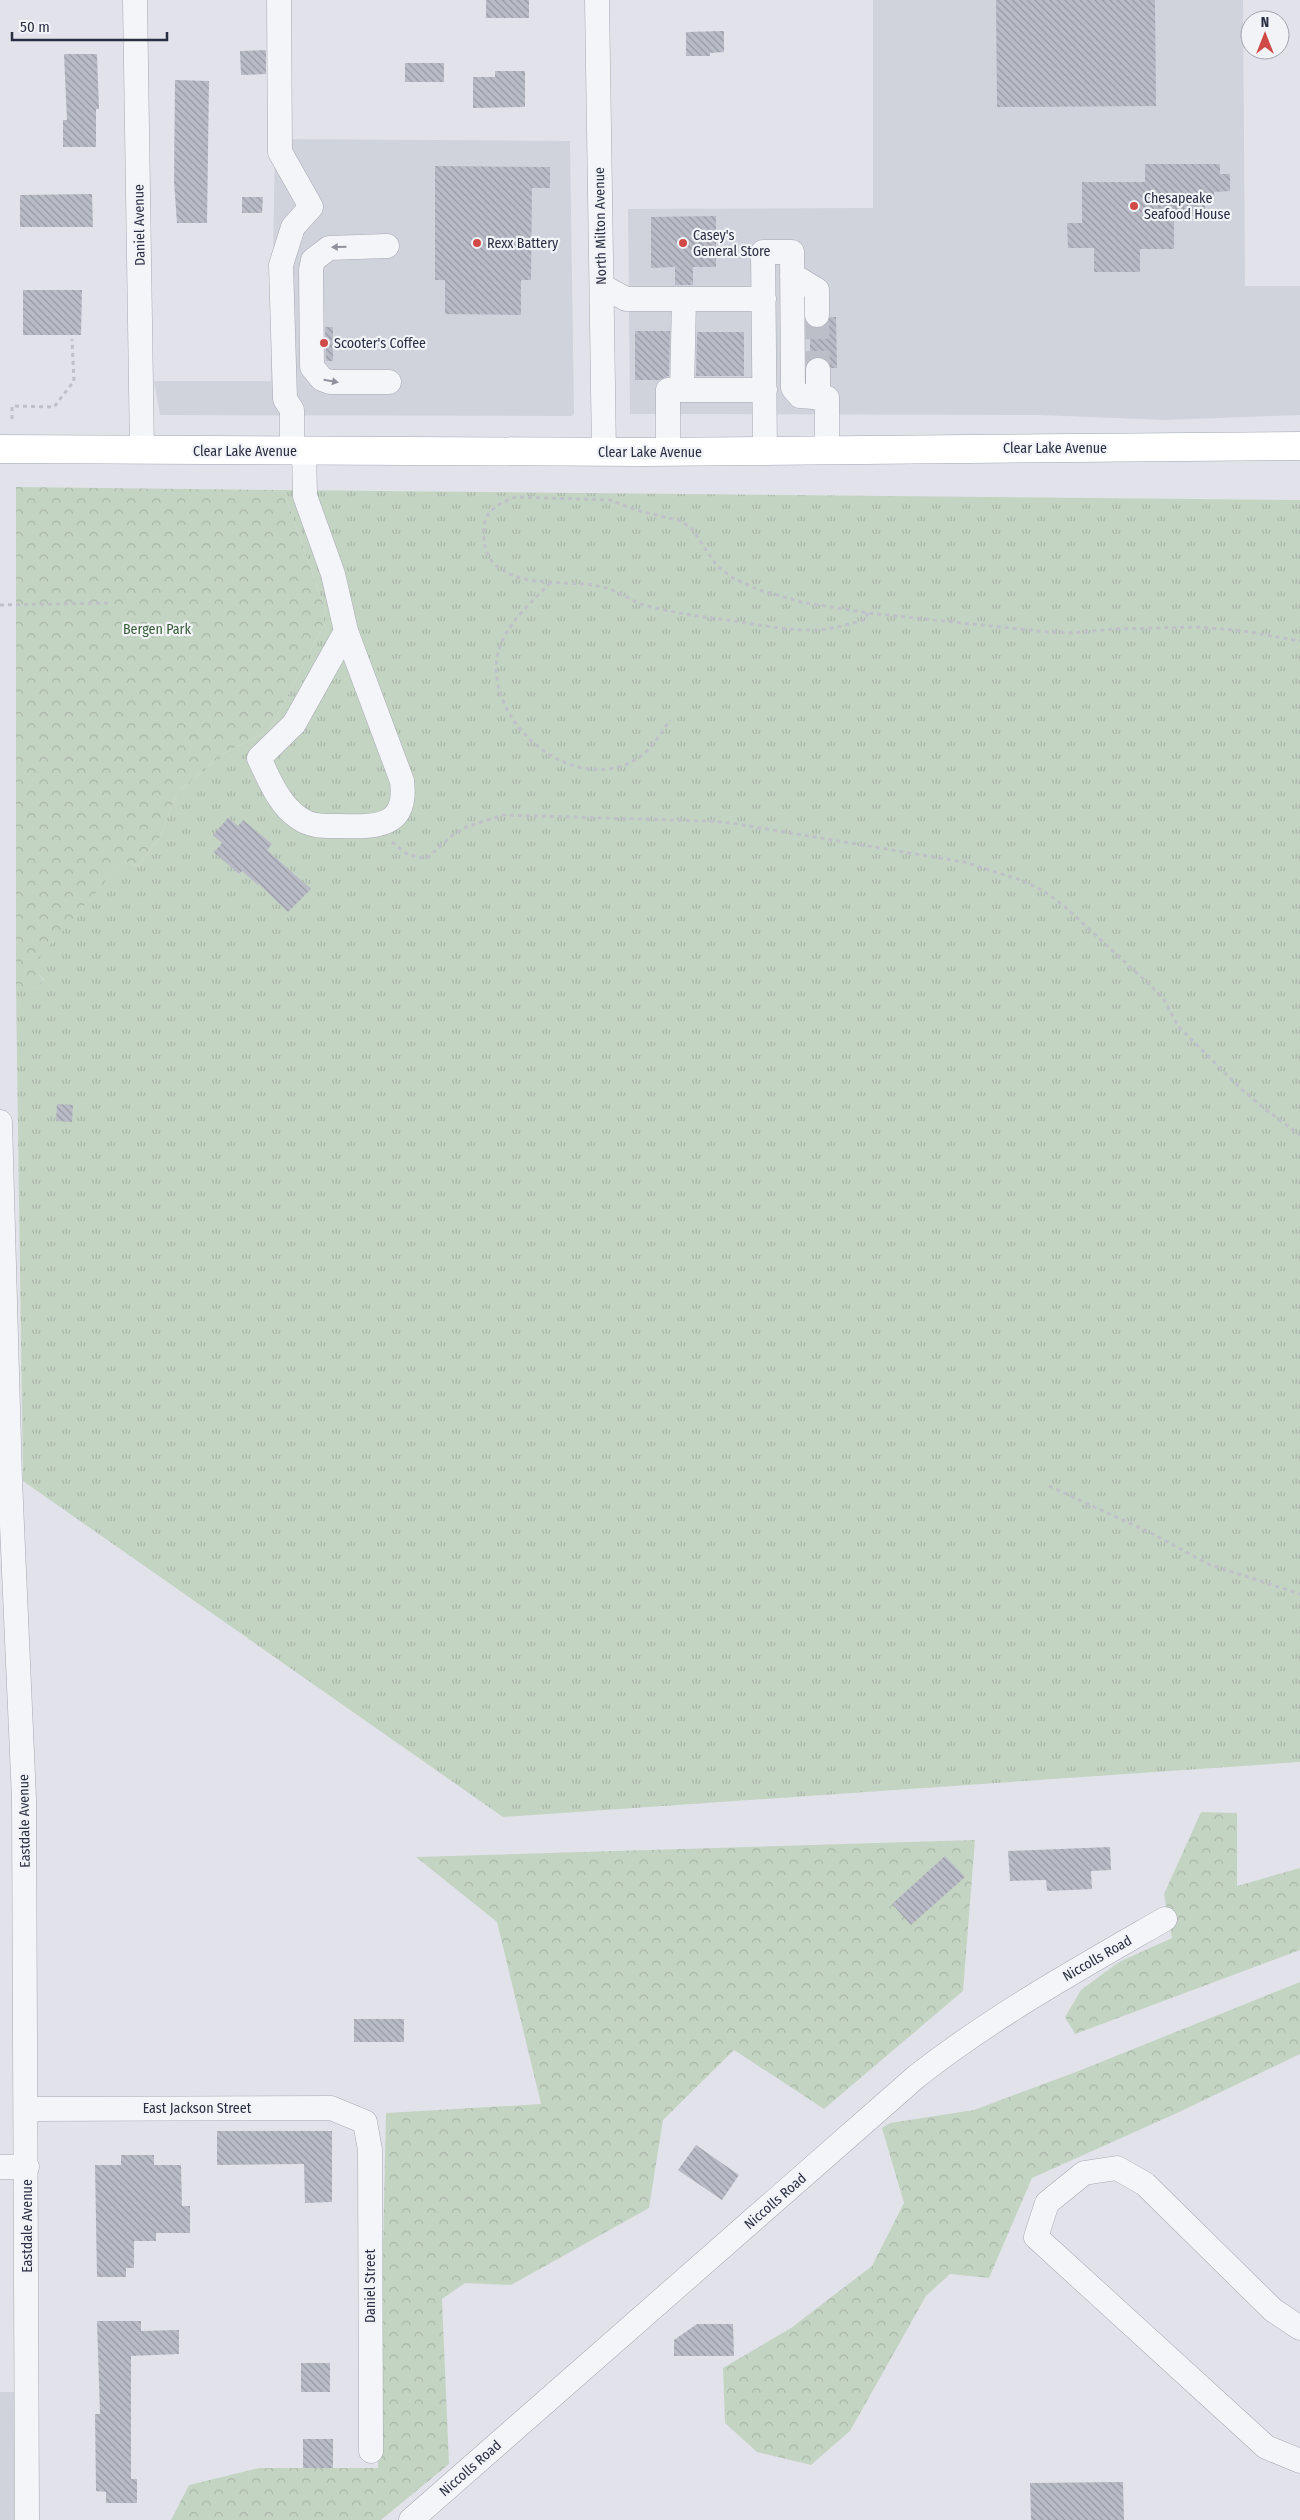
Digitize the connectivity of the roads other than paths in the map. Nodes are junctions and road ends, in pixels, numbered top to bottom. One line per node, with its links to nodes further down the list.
1 (135, 0): 18 (street, Daniel Avenue)
2 (279, 0): 19 (street)
3 (597, 0): 6 (street, North Milton Avenue)
4 (387, 246): 11 (street, one-way to 11)
5 (792, 275): 8 (street); 9 (street); 14 (street)
6 (602, 286): 7 (street); 21 (street, North Milton Avenue)
7 (684, 299): 8 (street); 12 (street)
8 (764, 299): 13 (street)
9 (817, 315)
10 (818, 370): 14 (street)
11 (389, 382)
12 (682, 390): 13 (street); 22 (street)
13 (765, 390): 20 (street)
14 (818, 398): 17 (street)
15 (1300, 446): 17 (main road, Clear Lake Avenue)
16 (0, 449): 18 (main road, Clear Lake Avenue)
17 (827, 450): 20 (main road, Clear Lake Avenue)
18 (142, 451): 19 (main road, Clear Lake Avenue)
19 (298, 451): 21 (main road, Clear Lake Avenue); 23 (street)
20 (765, 451): 22 (main road, Clear Lake Avenue)
21 (604, 452): 22 (main road, Clear Lake Avenue)
22 (668, 452)
23 (346, 631): 23 (street)
24 (0, 1122): 26 (street, Eastdale Avenue)
25 (1165, 1919): 34 (street, Niccolls Road)
26 (27, 2109): 27 (street, East Jackson Street); 29 (street, Eastdale Avenue)
27 (365, 2122): 31 (street, Daniel Street)
28 (0, 2167): 29 (street)
29 (27, 2167): 33 (street, Eastdale Avenue)
30 (1300, 2328): 32 (street)
31 (371, 2451)
32 (1300, 2461)
33 (27, 2520)
34 (411, 2520)

